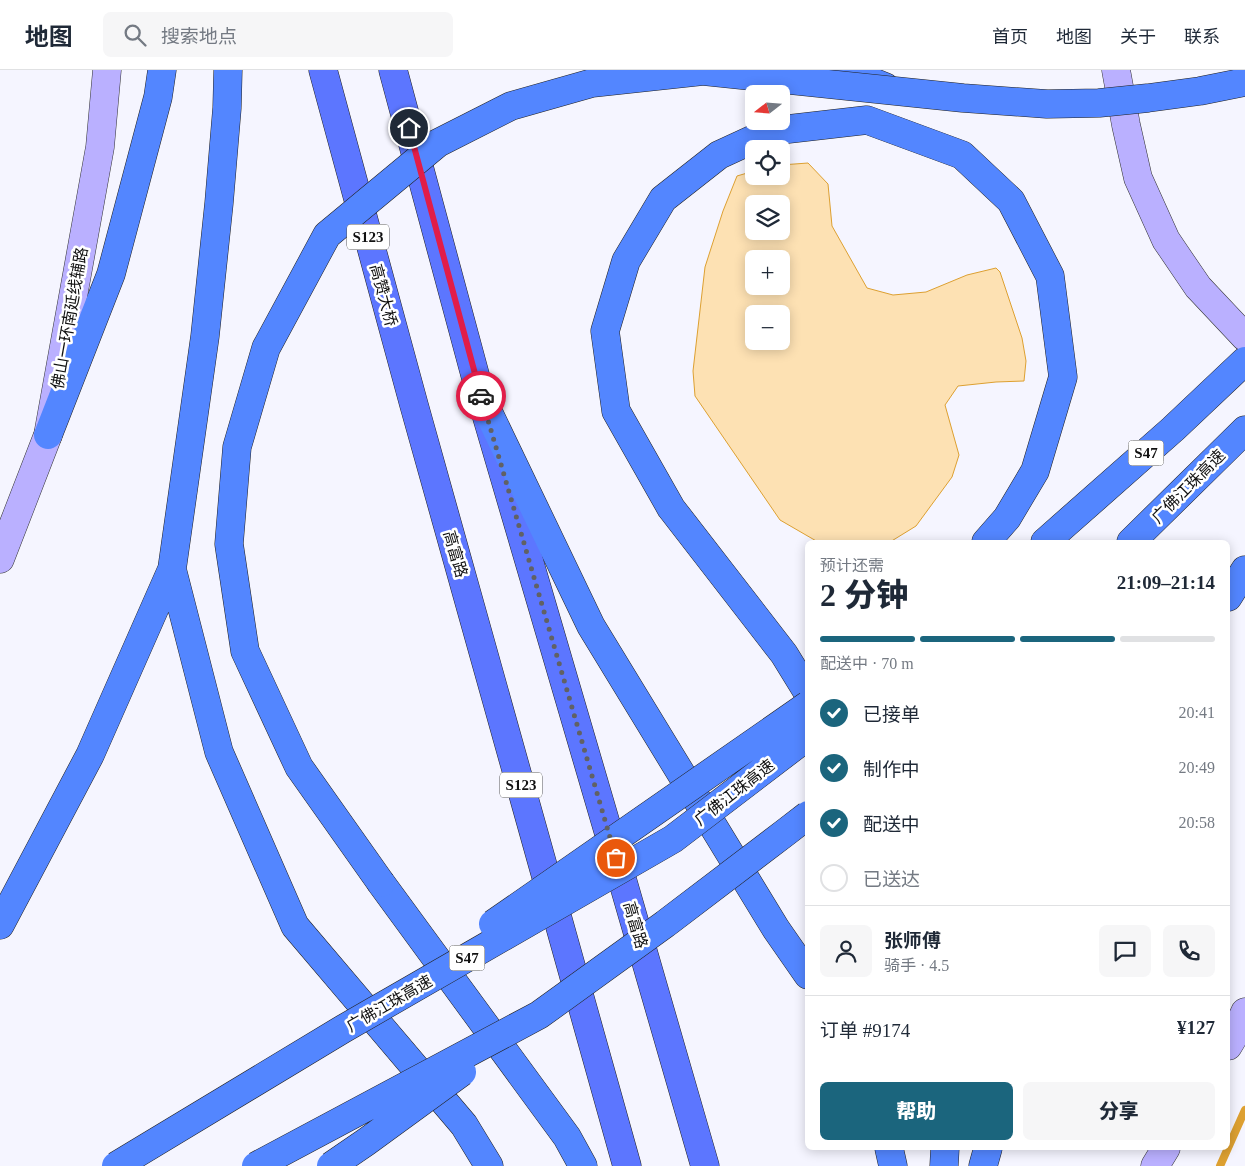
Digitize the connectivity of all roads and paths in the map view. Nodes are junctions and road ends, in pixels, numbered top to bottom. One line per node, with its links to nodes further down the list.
1 (107, 70): 15 (main road, 佛山一环南延线辅路)
2 (162, 70): 15 (highway)
3 (228, 70): 20 (highway)
4 (323, 70): 13 (highway, 高赞大桥 / S123)
5 (393, 70): 12 (highway)
6 (844, 70): 9 (highway, bridge)
7 (1116, 70): 10 (main road)
8 (1245, 82): 9 (highway, bridge)
9 (893, 91): 41 (highway, bridge)
10 (1245, 337)
11 (1245, 361): 17 (highway, S47)
12 (481, 397): 28 (highway); 43 (highway, 高富路)
13 (414, 405): 42 (highway, 高富路 / S123)
14 (1245, 430): 18 (highway, 广佛江珠高速)
15 (48, 435): 19 (main road, 佛山一环南延线辅路)
16 (988, 540): 23 (highway)
17 (1047, 540)
18 (1133, 540)
19 (0, 559)
20 (172, 569): 27 (highway); 40 (highway)
21 (1245, 570): 22 (highway)
22 (1230, 594)
23 (805, 688)
24 (805, 707): 31 (highway, bridge)
25 (805, 738): 31 (highway, 广佛江珠高速 / S47, bridge)
26 (805, 817): 30 (highway, bridge)
27 (0, 925)
28 (805, 971)
29 (1245, 1012): 32 (main road)
30 (539, 1014): 38 (highway, bridge); 39 (highway, bridge)
31 (343, 1029): 37 (highway, 广佛江珠高速 / S47, bridge)
32 (1230, 1043)
33 (890, 1150): 44 (highway)
34 (945, 1150): 45 (highway)
35 (988, 1150): 46 (highway)
36 (1165, 1150): 47 (main road)
37 (116, 1166)
38 (256, 1166)
39 (331, 1166)
40 (489, 1166)
41 (583, 1166)
42 (626, 1166)
43 (705, 1166)
44 (893, 1166)
45 (944, 1166)
46 (984, 1166)
47 (1155, 1166)

